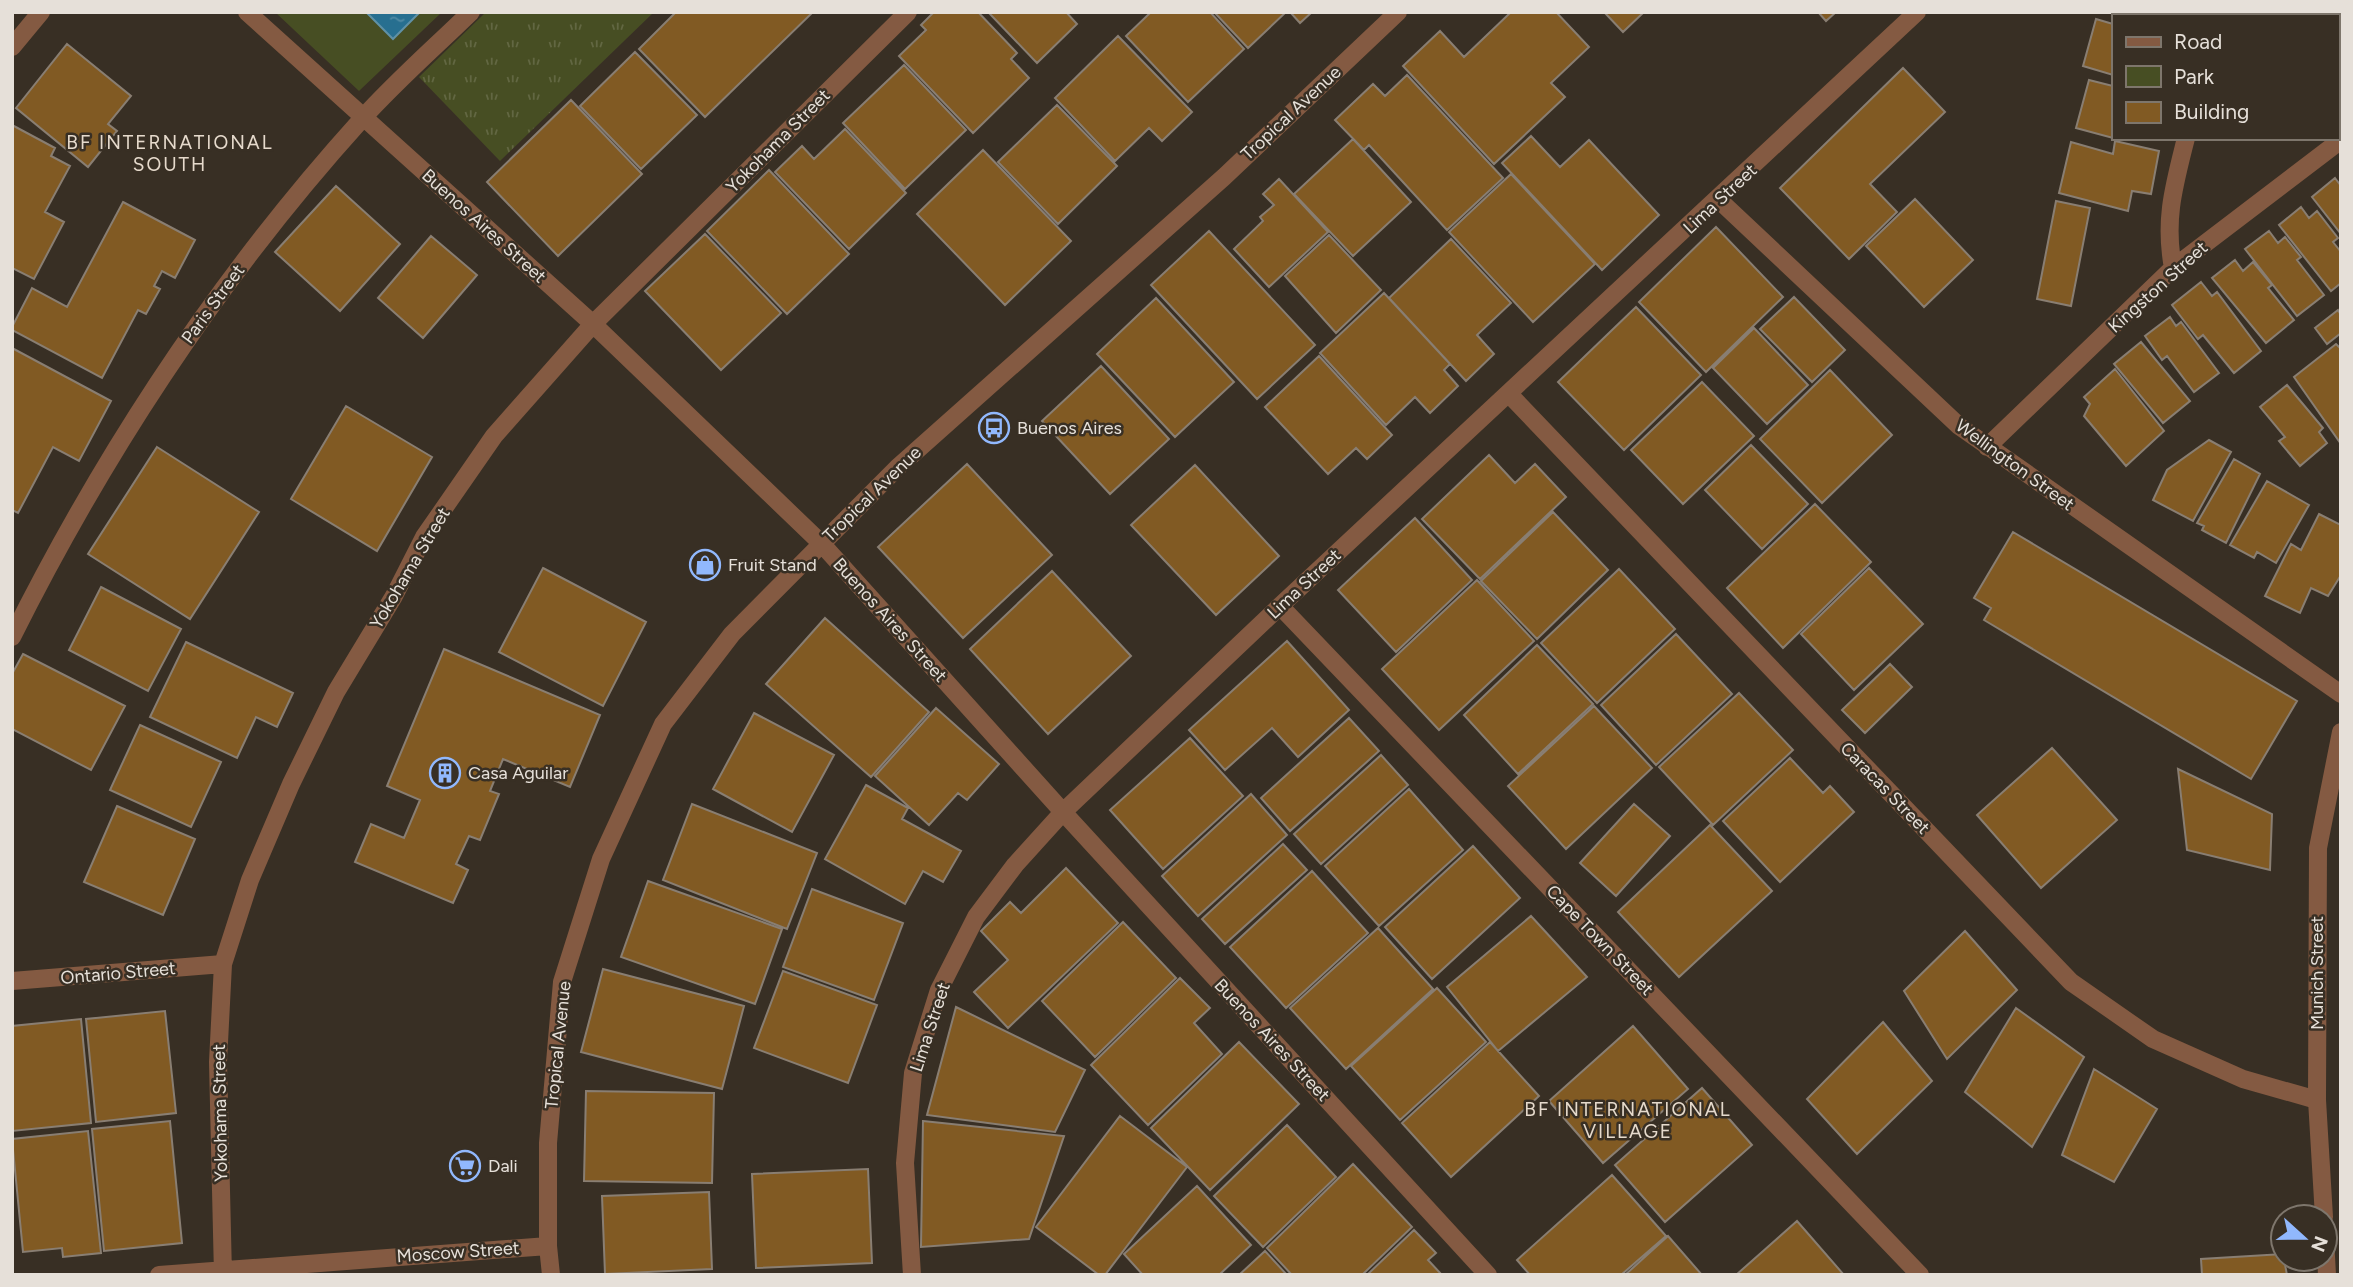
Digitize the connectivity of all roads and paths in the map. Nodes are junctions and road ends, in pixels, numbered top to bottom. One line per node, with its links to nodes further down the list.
1 (41, 12): 7 (street)
2 (247, 12): 8 (street, Buenos Aires Street)
3 (471, 12): 8 (street, Paris Street)
4 (908, 12): 13 (street, Yokohama Street)
5 (1398, 12): 16 (street, Tropical Avenue)
6 (1917, 12): 11 (street, Lima Street)
7 (12, 47)
8 (363, 118): 13 (street, Buenos Aires Street); 18 (street, Paris Street)
9 (2185, 140): 12 (street)
10 (2341, 140): 12 (street, Kingston Street)
11 (1719, 200): 14 (street, Lima Street); 15 (street, Wellington Street)
12 (2173, 268): 15 (street, Kingston Street)
13 (593, 324): 16 (street, Buenos Aires Street); 22 (street, Yokohama Street)
14 (1509, 394): 17 (street, Lima Street); 24 (street, Caracas Street)
15 (1987, 447): 19 (street, Wellington Street)
16 (821, 543): 21 (street, Buenos Aires Street); 26 (street, Tropical Avenue)
17 (1280, 606): 21 (street, Lima Street); 32 (street, Cape Town Street)
18 (12, 637)
19 (2341, 694)
20 (2341, 732): 24 (street, Munich Street)
21 (1063, 813): 30 (street, Lima Street); 31 (street, Buenos Aires Street)
22 (223, 964): 23 (street, Ontario Street); 27 (street, Yokohama Street)
23 (12, 981)
24 (2317, 1100): 25 (street, Munich Street)
25 (2323, 1203)
26 (548, 1246): 27 (street, Moscow Street); 29 (street, Tropical Avenue)
27 (223, 1272): 28 (street, Moscow Street)
28 (159, 1275)
29 (551, 1275)
30 (912, 1275)
31 (1488, 1275)
32 (1920, 1275)

